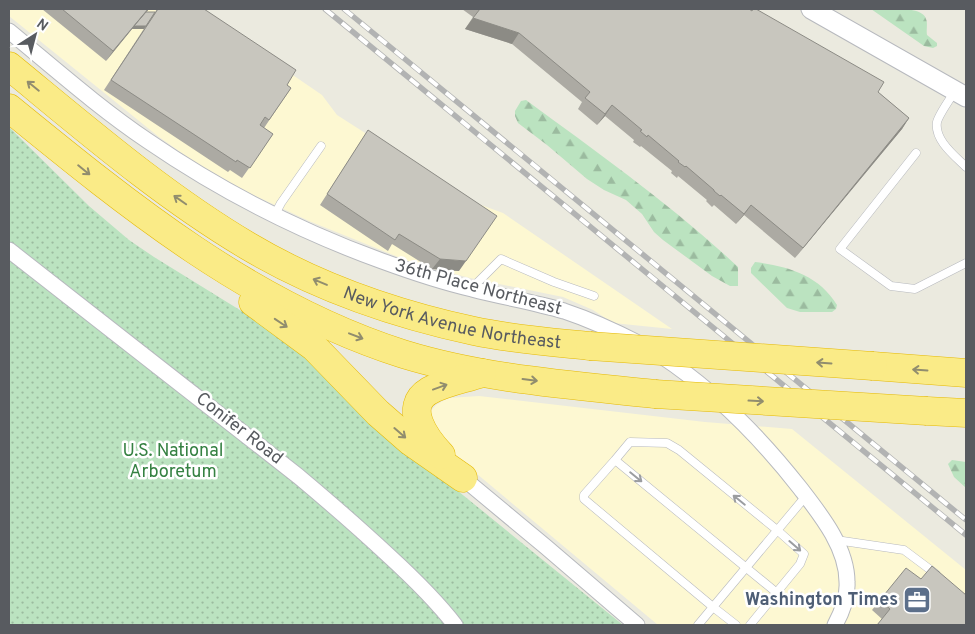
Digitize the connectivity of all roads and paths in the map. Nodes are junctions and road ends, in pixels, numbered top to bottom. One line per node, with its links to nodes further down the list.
1 (811, 9): 4 (street)
2 (9, 31): 9 (street, 36th Place Northeast)
3 (9, 66): 16 (highway, New York Avenue Northeast, one-way to 3, bridge)
4 (961, 94): 8 (lane)
5 (9, 108): 11 (highway, one-way to 11)
6 (321, 146): 9 (lane)
7 (916, 153): 12 (lane)
8 (966, 167)
9 (274, 216): 13 (street, 36th Place Northeast)
10 (9, 250): 27 (street, Conifer Road)
11 (204, 257): 15 (highway, one-way to 15); 19 (highway, one-way to 19)
12 (966, 263)
13 (471, 289): 14 (lane); 20 (street, 36th Place Northeast)
14 (594, 296)
15 (482, 373): 17 (highway, one-way to 17, bridge); 19 (highway, one-way to 15)
16 (966, 373)
17 (966, 413)
18 (615, 460): 21 (lane, one-way to 18); 23 (lane, one-way to 23); 26 (lane)
19 (462, 478): 28 (street)
20 (806, 496): 21 (lane); 22 (street, 36th Place Northeast)
21 (777, 530): 23 (lane); 25 (lane, one-way to 25)
22 (834, 540): 24 (lane); 32 (street, 36th Place Northeast)
23 (746, 568): 25 (lane); 26 (lane)
24 (940, 578)
25 (777, 593): 31 (lane)
26 (713, 607): 29 (lane); 30 (lane)
27 (455, 625)
28 (637, 625)
29 (698, 625)
30 (736, 625)
31 (750, 625)
32 (835, 625)

